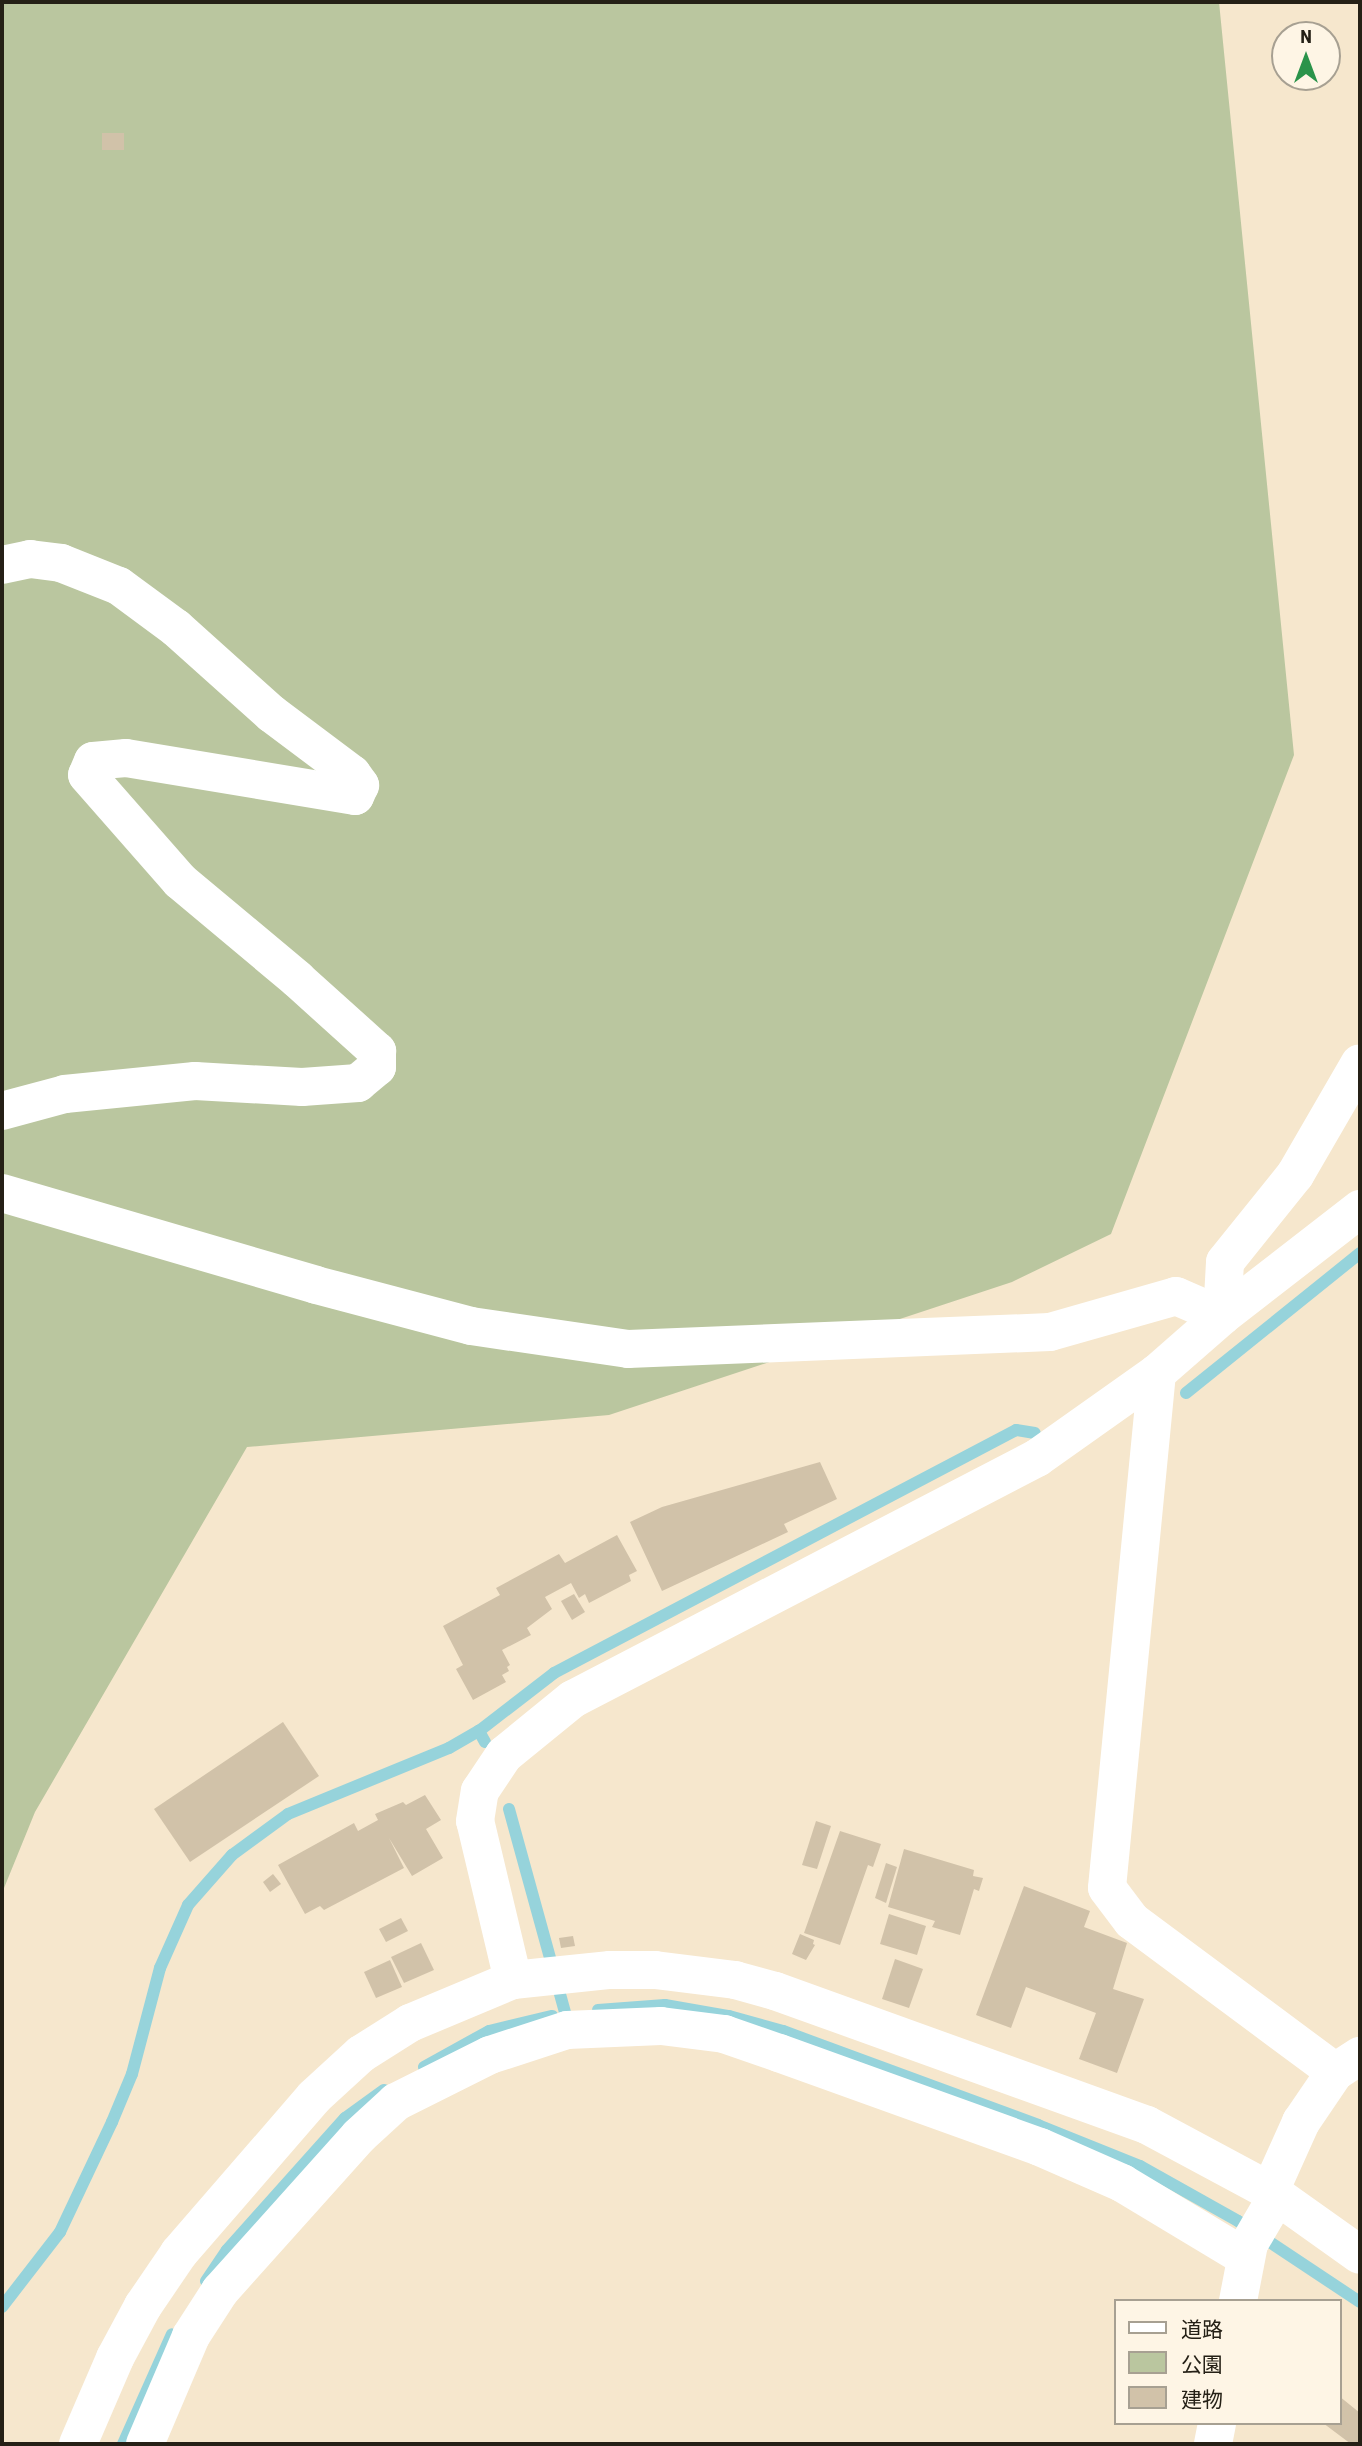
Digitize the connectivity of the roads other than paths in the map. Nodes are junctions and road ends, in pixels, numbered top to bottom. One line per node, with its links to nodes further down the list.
1 (2, 565): 3 (street)
2 (1360, 1063): 6 (street)
3 (2, 1111)
4 (2, 1193): 6 (street)
5 (1360, 1209): 6 (street)
6 (1222, 1316): 7 (street)
7 (1157, 1373): 8 (street); 9 (street)
8 (541, 1976): 10 (street); 14 (street)
9 (1348, 2064): 10 (street)
10 (1261, 2220): 11 (street); 12 (street); 15 (street)
11 (1360, 2255)
12 (1238, 2299)
13 (1217, 2425): 16 (street)
14 (78, 2444)
15 (145, 2444)
16 (1213, 2444)

